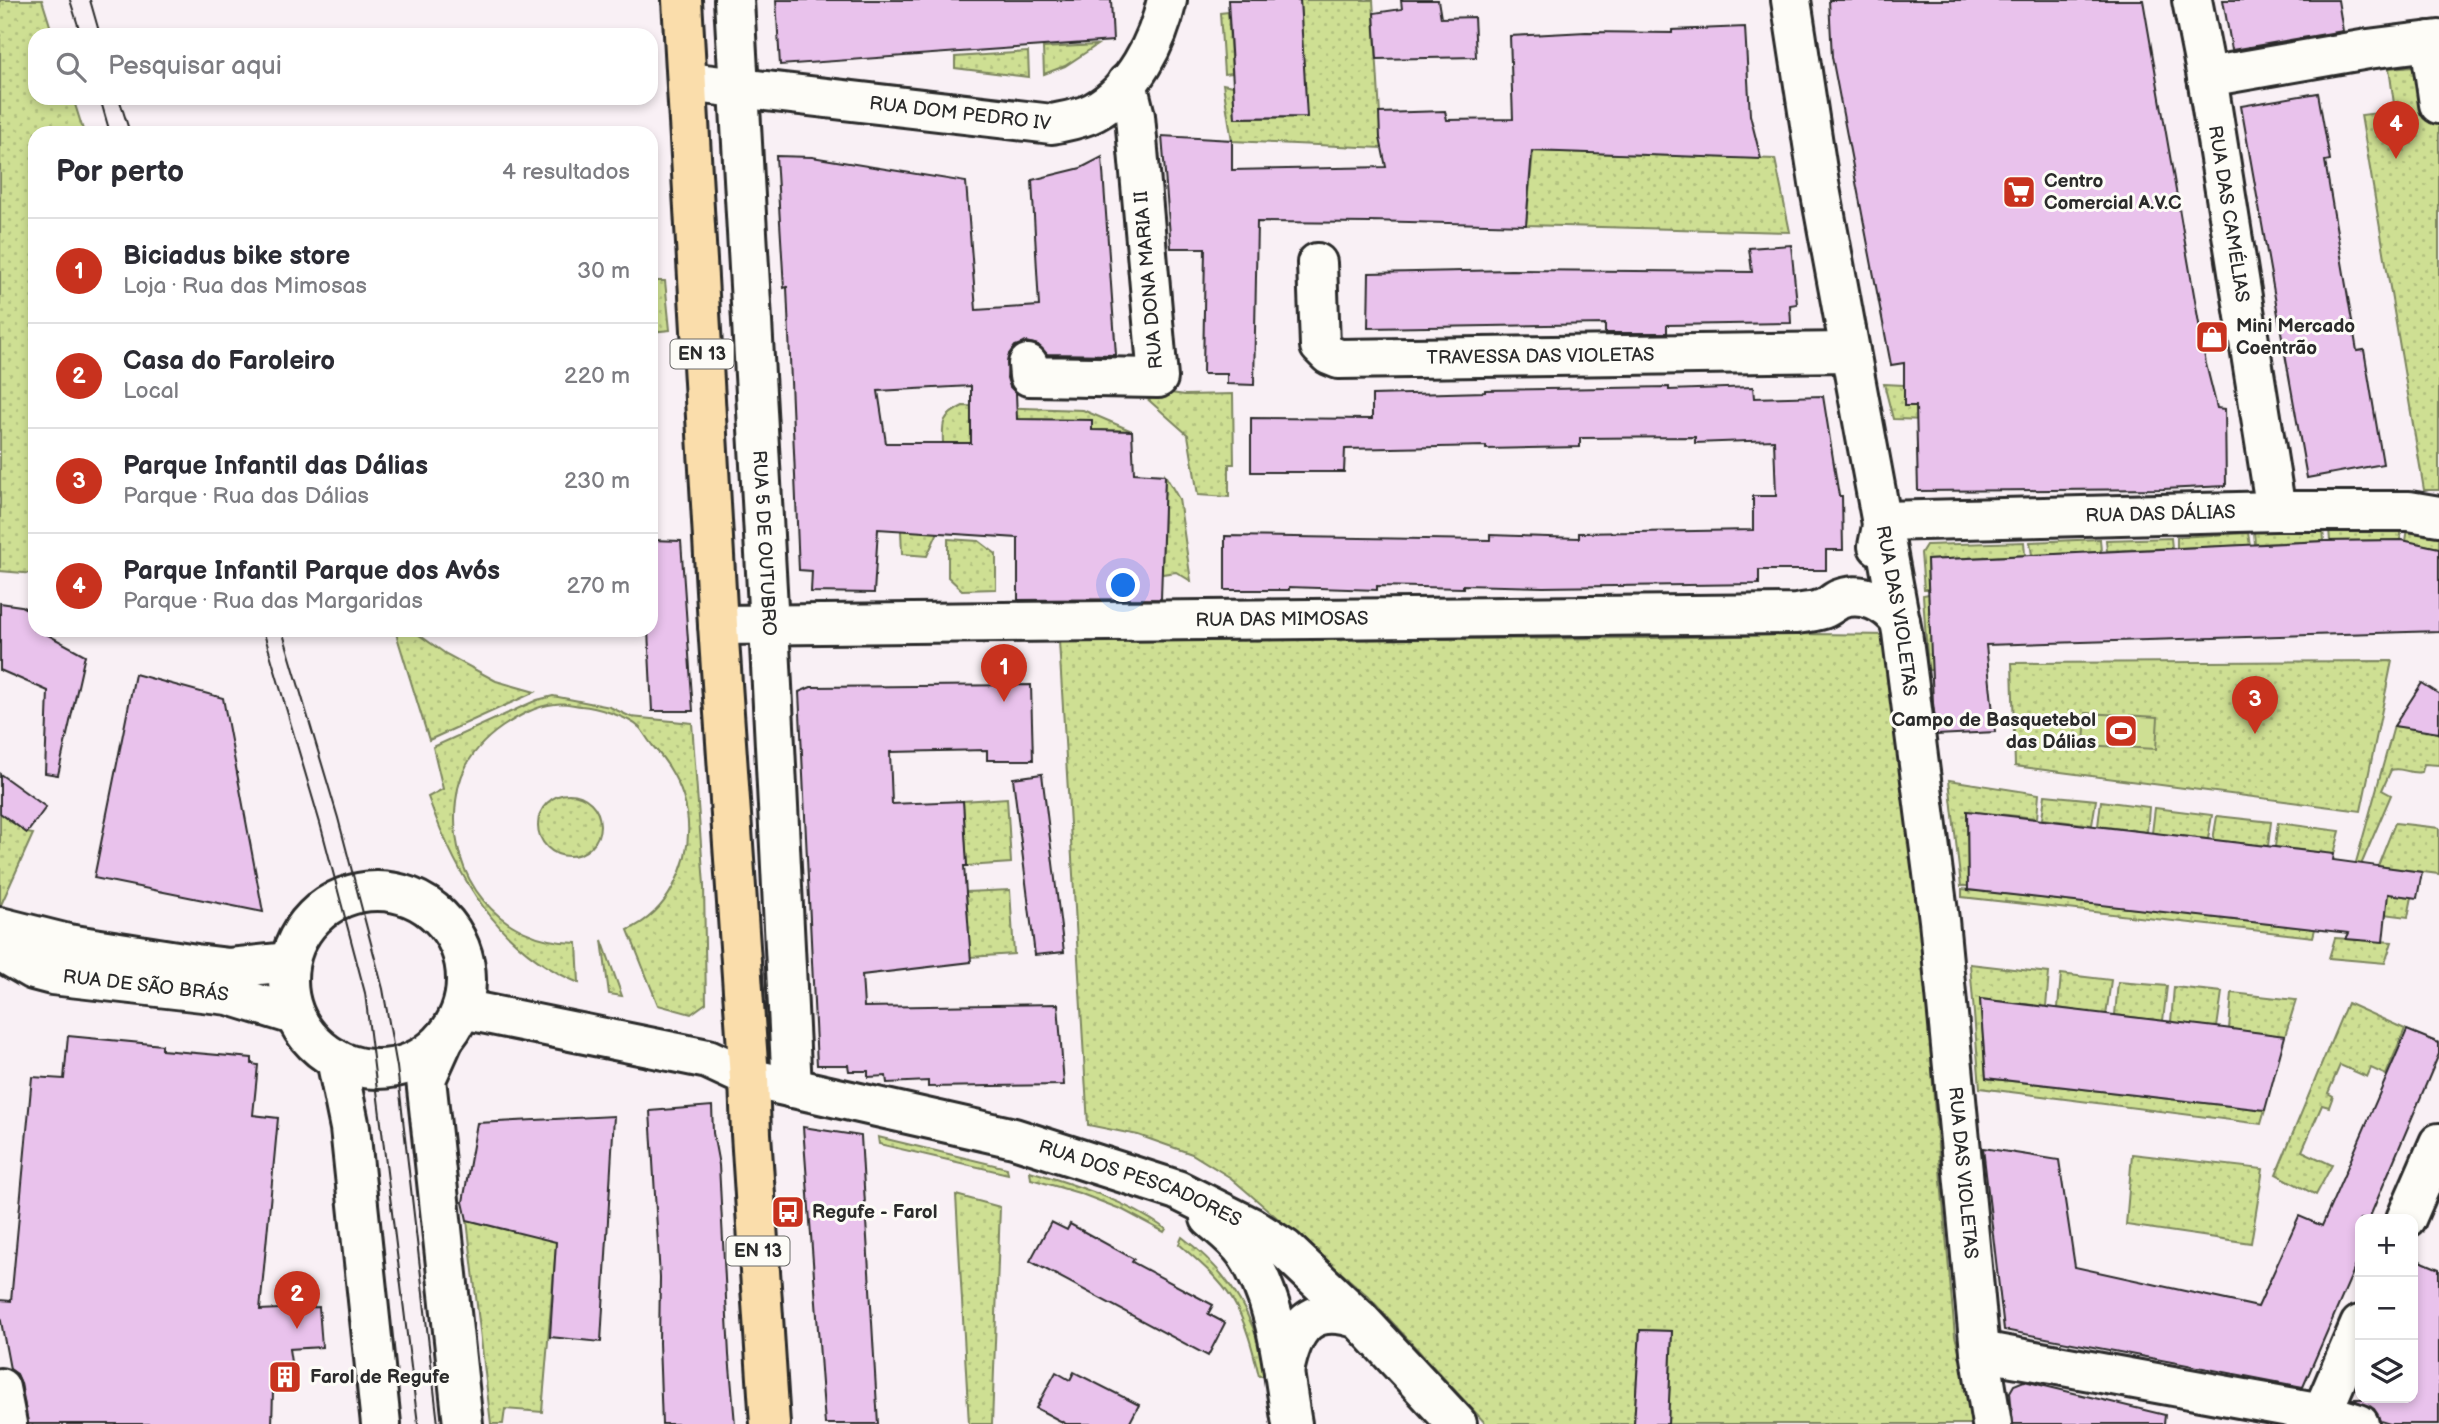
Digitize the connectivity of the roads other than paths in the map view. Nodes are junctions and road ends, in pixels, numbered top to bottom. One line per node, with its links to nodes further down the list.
1 (682, 0): 8 (main road, EN 13)
2 (734, 0): 10 (street, RUA 5 DE OUTUBRO)
3 (1167, 0): 9 (street, RUA DOM PEDRO IV)
4 (1791, 0): 13 (street, RUA DAS VIOLETAS)
5 (2192, 0): 7 (street, RUA DAS CAMÉLIAS)
6 (2434, 40): 7 (street); 11 (street)
7 (2207, 77): 15 (street, RUA DAS CAMÉLIAS)
8 (687, 82): 10 (street, RUA DOM PEDRO IV); 20 (main road, EN 13)
9 (1127, 83): 10 (street, RUA DOM PEDRO IV); 14 (street, RUA DONA MARIA II)
10 (739, 88): 21 (street, RUA 5 DE OUTUBRO)
11 (2439, 104)
12 (1317, 263): 13 (street, TRAVESSA DAS VIOLETAS)
13 (1850, 352): 17 (street, RUA DAS VIOLETAS)
14 (1028, 364)
15 (2276, 511): 16 (street, RUA DAS DÁLIAS); 17 (street, RUA DAS DÁLIAS)
16 (2439, 516)
17 (1882, 521): 18 (street, RUA DAS MIMOSAS); 19 (street, RUA DAS VIOLETAS)
18 (1841, 599): 19 (street, RUA DAS MIMOSAS); 21 (street, RUA DAS MIMOSAS)
19 (1900, 621): 35 (street, RUA DAS VIOLETAS)
20 (718, 625): 21 (street, RUA DAS MIMOSAS); 28 (main road, EN 13)
21 (769, 625): 29 (street, RUA 5 DE OUTUBRO)
22 (0, 927): 24 (street, RUA DE SÃO BRÁS)
23 (0, 951): 25 (street, RUA DE SÃO BRÁS)
24 (289, 962): 25 (street); 26 (street)
25 (294, 1015): 27 (street)
26 (453, 1024): 27 (street); 28 (street); 41 (street)
27 (336, 1059): 40 (street)
28 (749, 1078): 29 (street, RUA DOS PESCADORES); 42 (main road, EN 13)
29 (792, 1088): 31 (street, RUA DOS PESCADORES)
30 (2439, 1143): 32 (street)
31 (1177, 1190): 33 (street, RUA DOS PESCADORES); 36 (street)
32 (2408, 1214)
33 (1359, 1320): 36 (street); 44 (street, RUA DOS PESCADORES)
34 (2355, 1337): 38 (street)
35 (1980, 1351): 38 (street); 45 (street, RUA DAS VIOLETAS)
36 (1284, 1372): 43 (street)
37 (0, 1388): 39 (street)
38 (2322, 1413): 46 (street)
39 (8, 1424)
40 (381, 1424)
41 (463, 1424)
42 (770, 1424)
43 (1292, 1424)
44 (1457, 1424)
45 (1993, 1424)
46 (2359, 1424)

